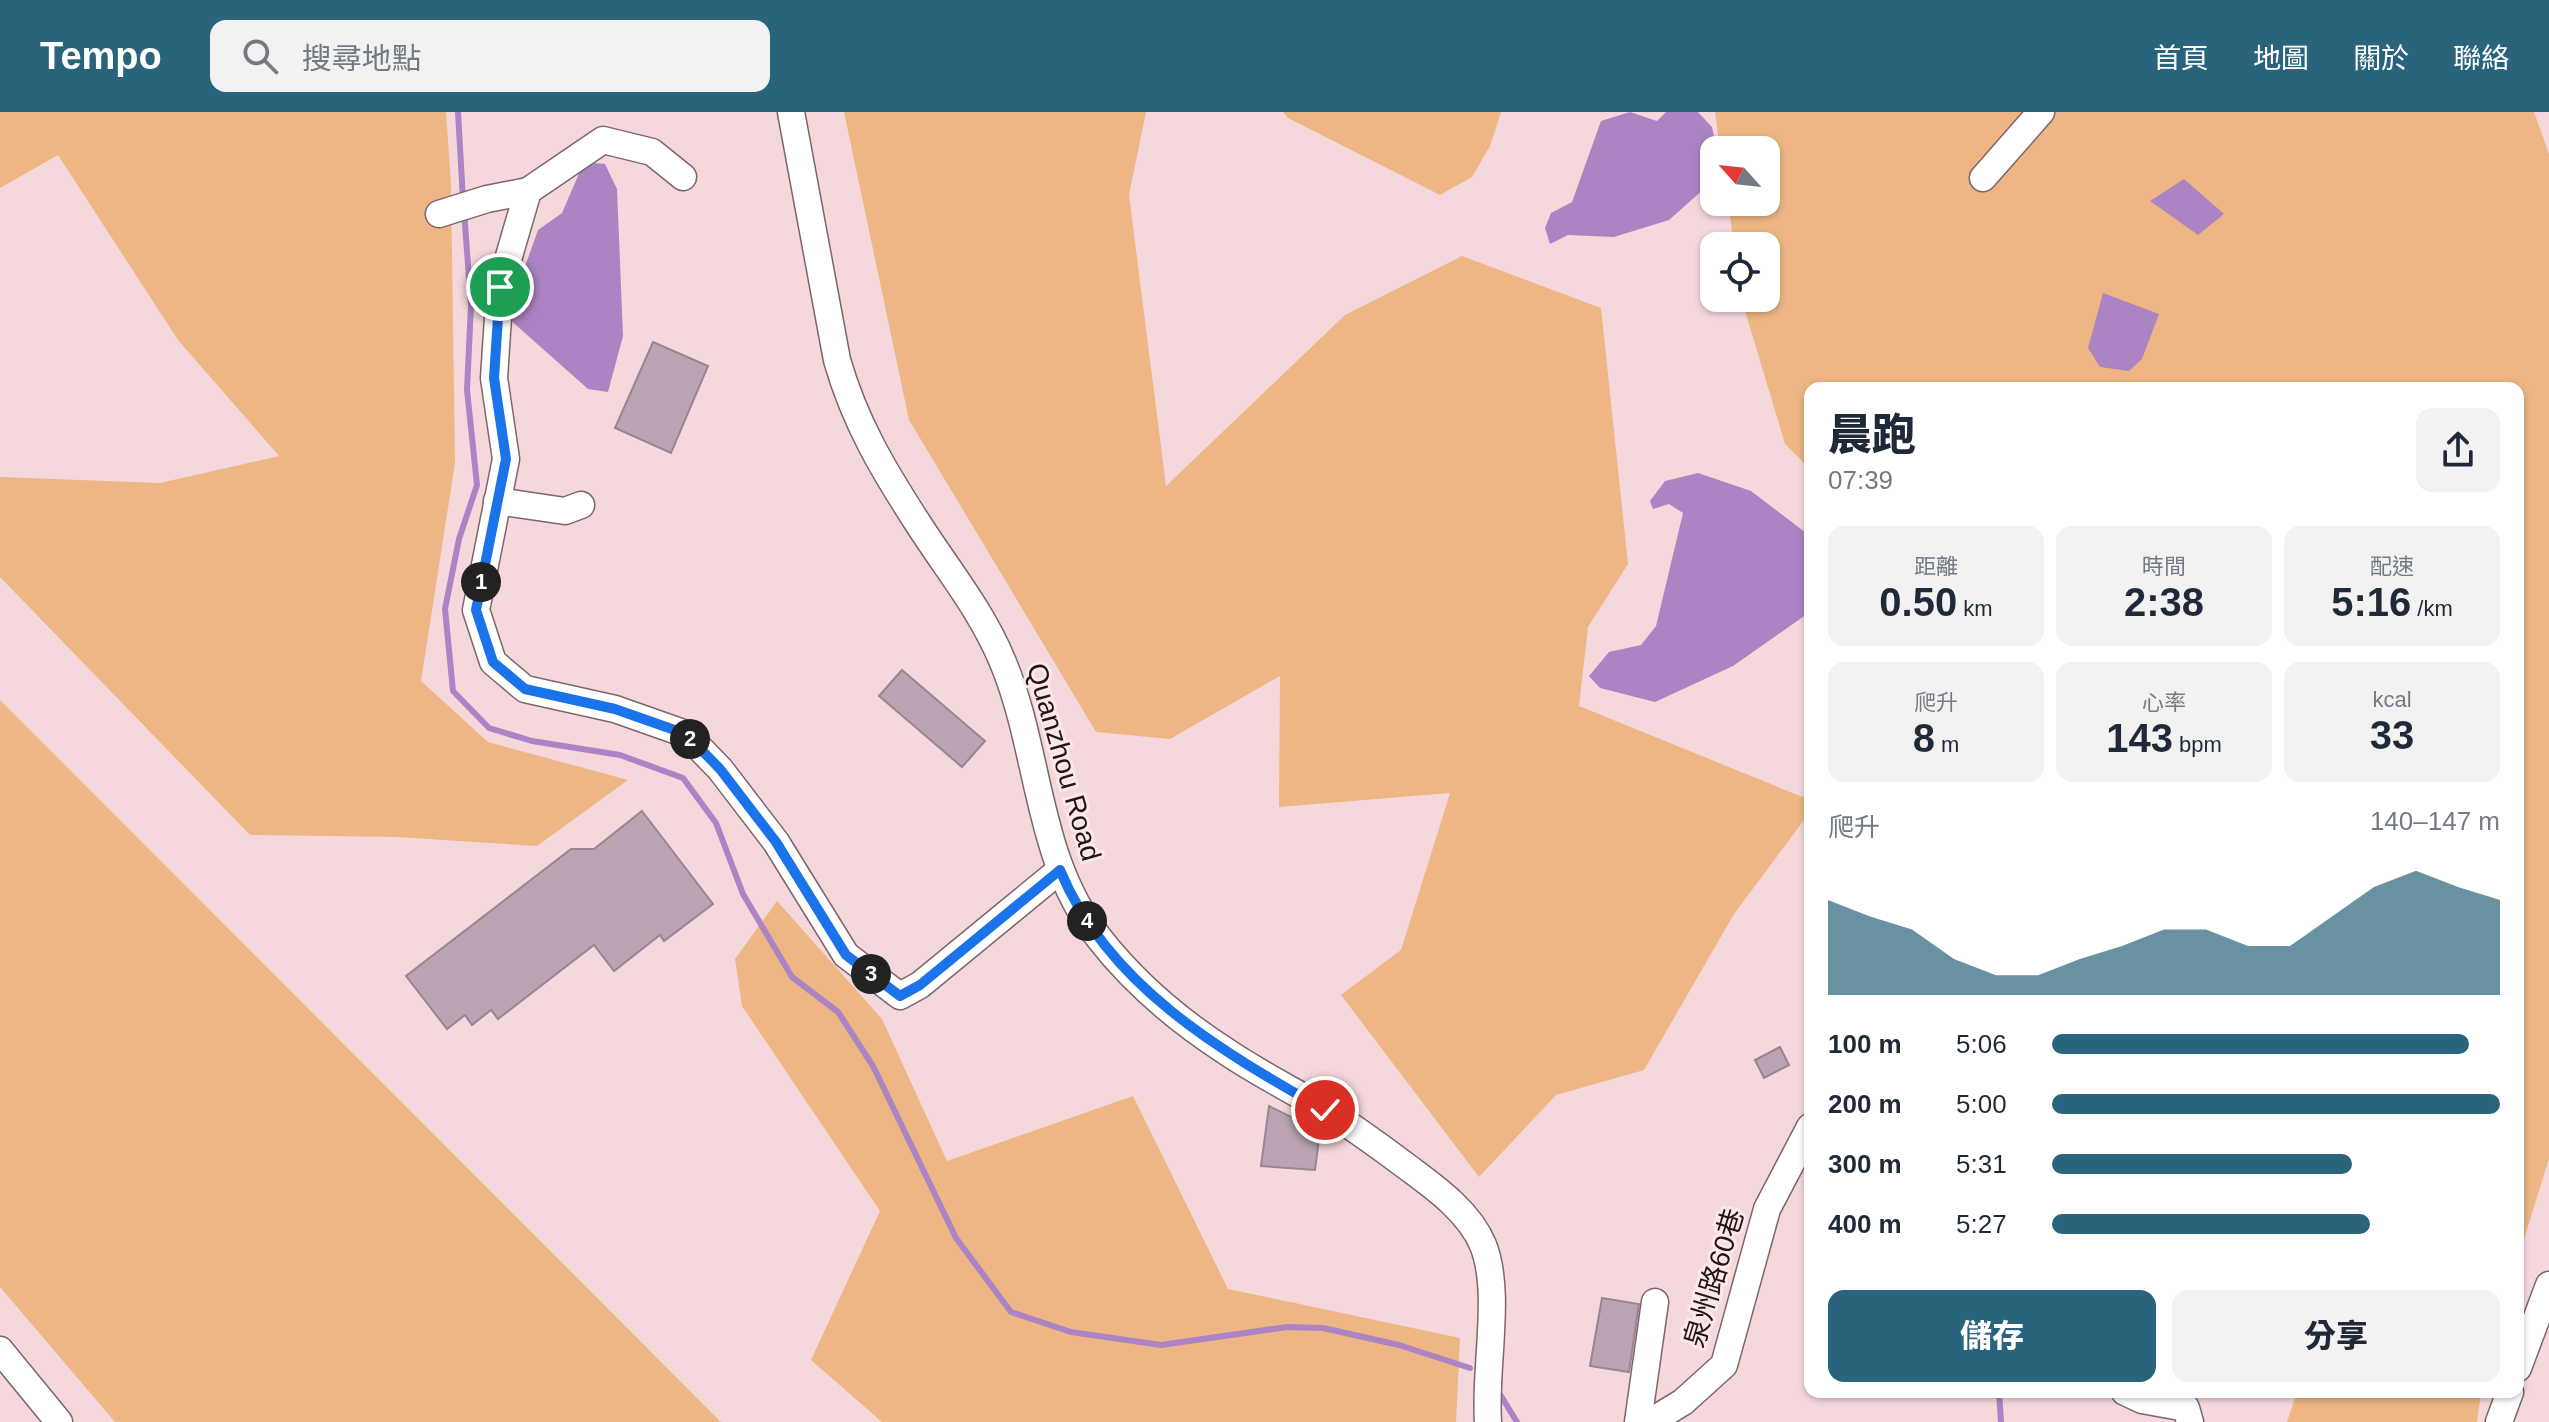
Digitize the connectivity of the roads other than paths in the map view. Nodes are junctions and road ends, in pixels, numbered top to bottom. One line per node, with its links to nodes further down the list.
1 (791, 112): 9 (street, Quanzhou Road)
2 (2041, 112): 4 (street)
3 (683, 177): 5 (street)
4 (1983, 178)
5 (528, 191): 6 (street); 7 (street)
6 (445, 212)
7 (497, 501): 8 (street); 9 (street)
8 (581, 505)
9 (1060, 870): 18 (street, Quanzhou Road)
10 (1804, 1138): 20 (street, 泉州路60巷)
11 (2549, 1285): 14 (street)
12 (1655, 1302): 19 (street, 泉州路60巷)
13 (0, 1350): 17 (street)
14 (2524, 1352)
15 (2138, 1398): 21 (street)
16 (2508, 1398): 22 (street)
17 (59, 1422)
18 (1488, 1422)
19 (1638, 1422)
20 (1650, 1422)
21 (2190, 1422)
22 (2499, 1422)

